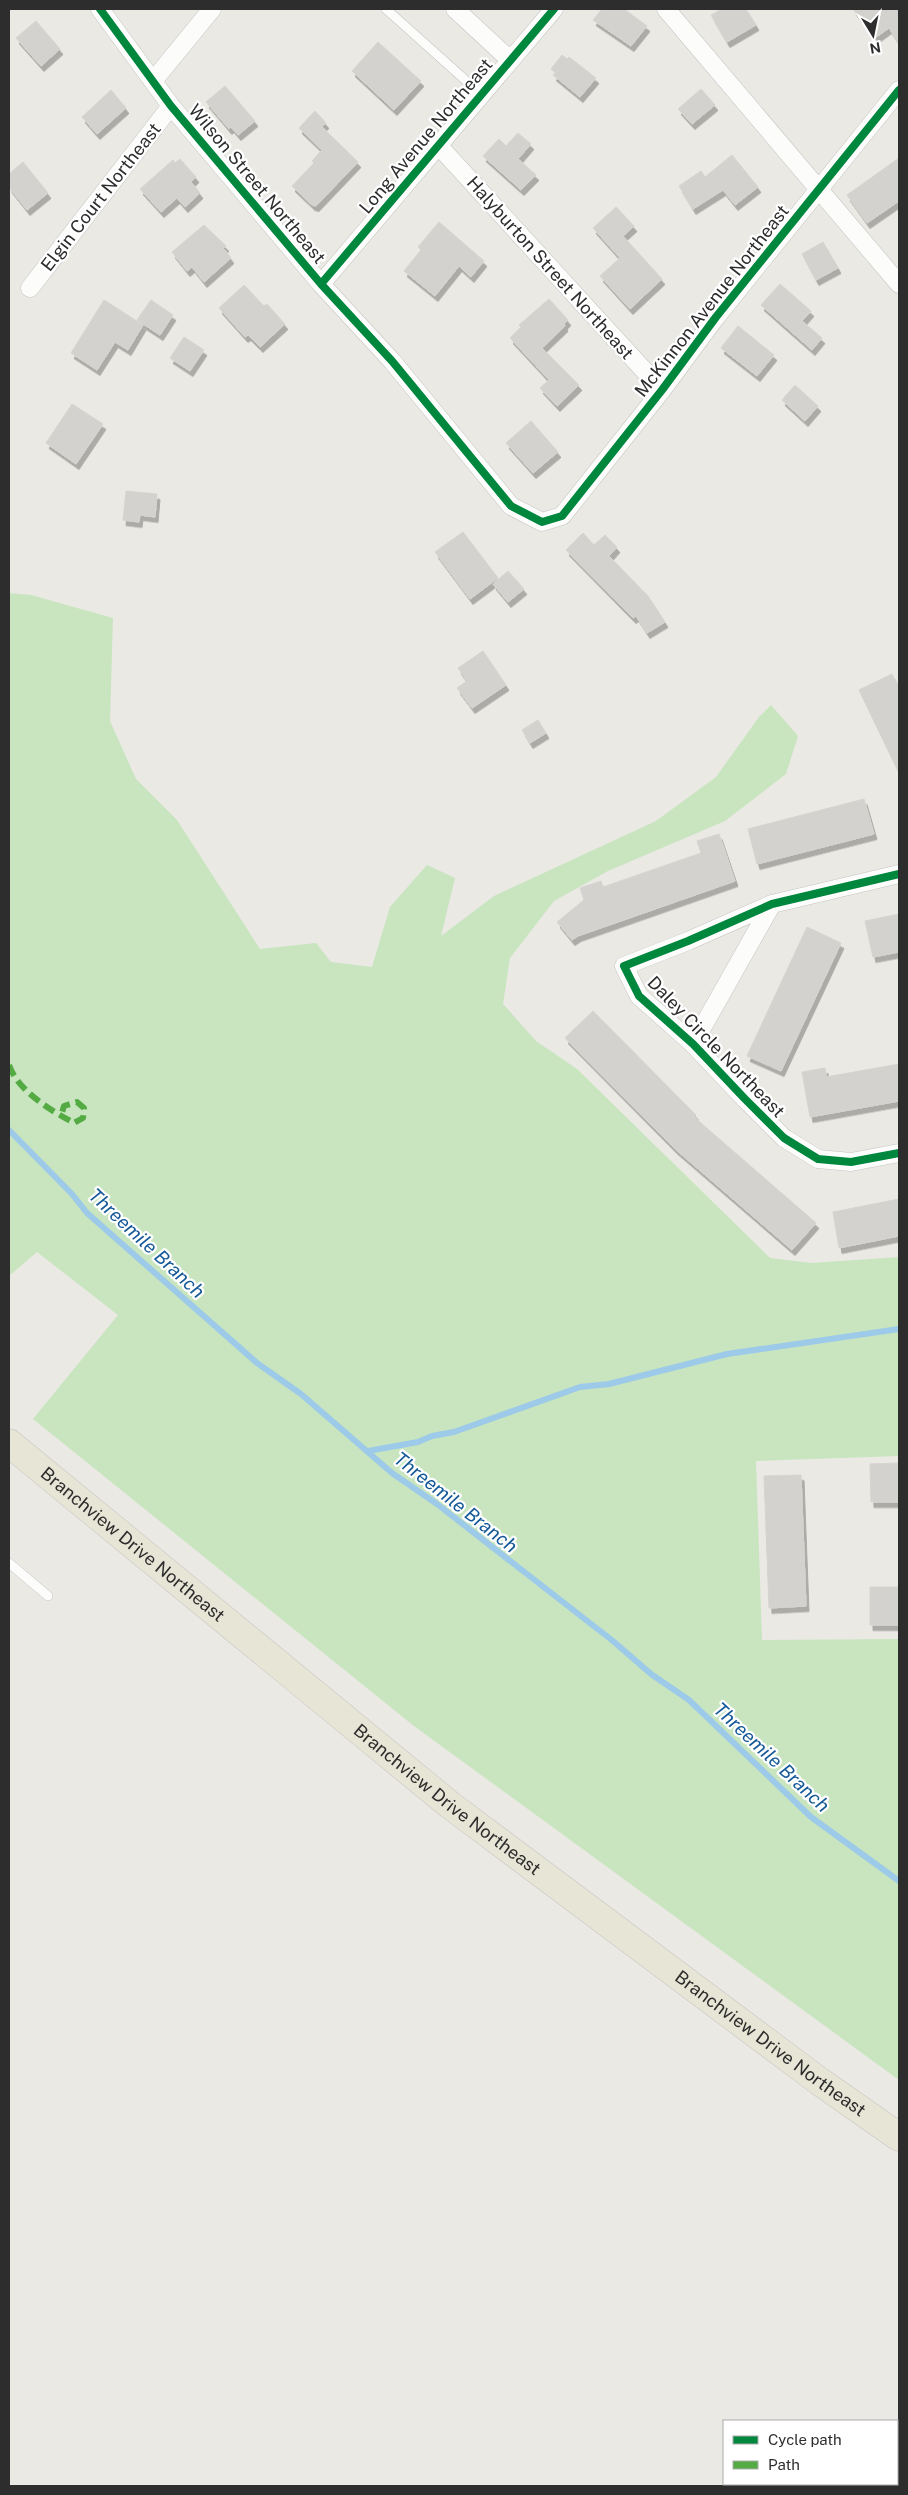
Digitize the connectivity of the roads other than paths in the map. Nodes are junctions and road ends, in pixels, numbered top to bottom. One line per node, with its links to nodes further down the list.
1 (100, 9): 8 (street, Wilson Street Northeast)
2 (212, 9): 8 (street)
3 (386, 9): 10 (lane)
4 (455, 9): 7 (street)
5 (554, 9): 7 (street, Long Avenue Northeast)
6 (666, 9): 13 (street)
7 (510, 60): 10 (street, Long Avenue Northeast)
8 (153, 82): 11 (street, Wilson Street Northeast)
9 (899, 90): 13 (street, McKinnon Avenue Northeast)
10 (481, 94): 12 (street, Long Avenue Northeast)
11 (171, 106): 14 (street, Wilson Street Northeast); 16 (street, Elgin Court Northeast)
12 (438, 145): 14 (street, Long Avenue Northeast); 17 (street, Halyburton Street Northeast)
13 (818, 189): 15 (street); 17 (street, McKinnon Avenue Northeast)
14 (321, 284): 18 (street, Wilson Street Northeast)
15 (899, 284)
16 (30, 288)
17 (662, 390): 18 (street, McKinnon Avenue Northeast)
18 (542, 522)
19 (899, 874): 20 (street, Daley Circle Northeast)
20 (772, 904): 21 (street); 21 (street, Daley Circle Northeast)
21 (693, 1044): 22 (street, Daley Circle Northeast)
22 (899, 1153)
23 (9, 1443): 26 (main road, Branchview Drive Northeast)
24 (9, 1563): 25 (lane)
25 (48, 1596)
26 (899, 2136)

